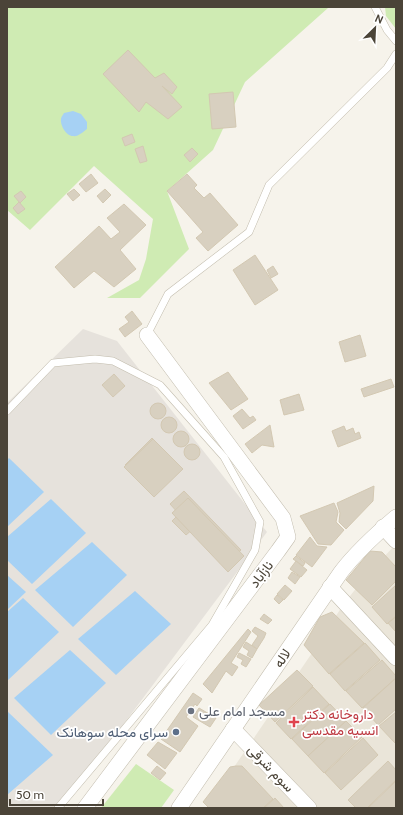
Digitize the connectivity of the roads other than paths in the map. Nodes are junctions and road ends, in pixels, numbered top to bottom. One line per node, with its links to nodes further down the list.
1 (375, 7): 2 (lane)
2 (396, 41)
3 (396, 54): 4 (lane)
4 (147, 335): 13 (street, نازآباد)
5 (7, 411): 12 (lane)
6 (396, 517): 7 (street, لاله)
7 (383, 528): 8 (street); 9 (street, لاله)
8 (396, 541)
9 (330, 587): 10 (street); 11 (street, لاله)
10 (396, 658)
11 (233, 729): 14 (street, لاله); 15 (street, سوم شرقی)
12 (58, 808)
13 (85, 808)
14 (179, 808)
15 (309, 808)

